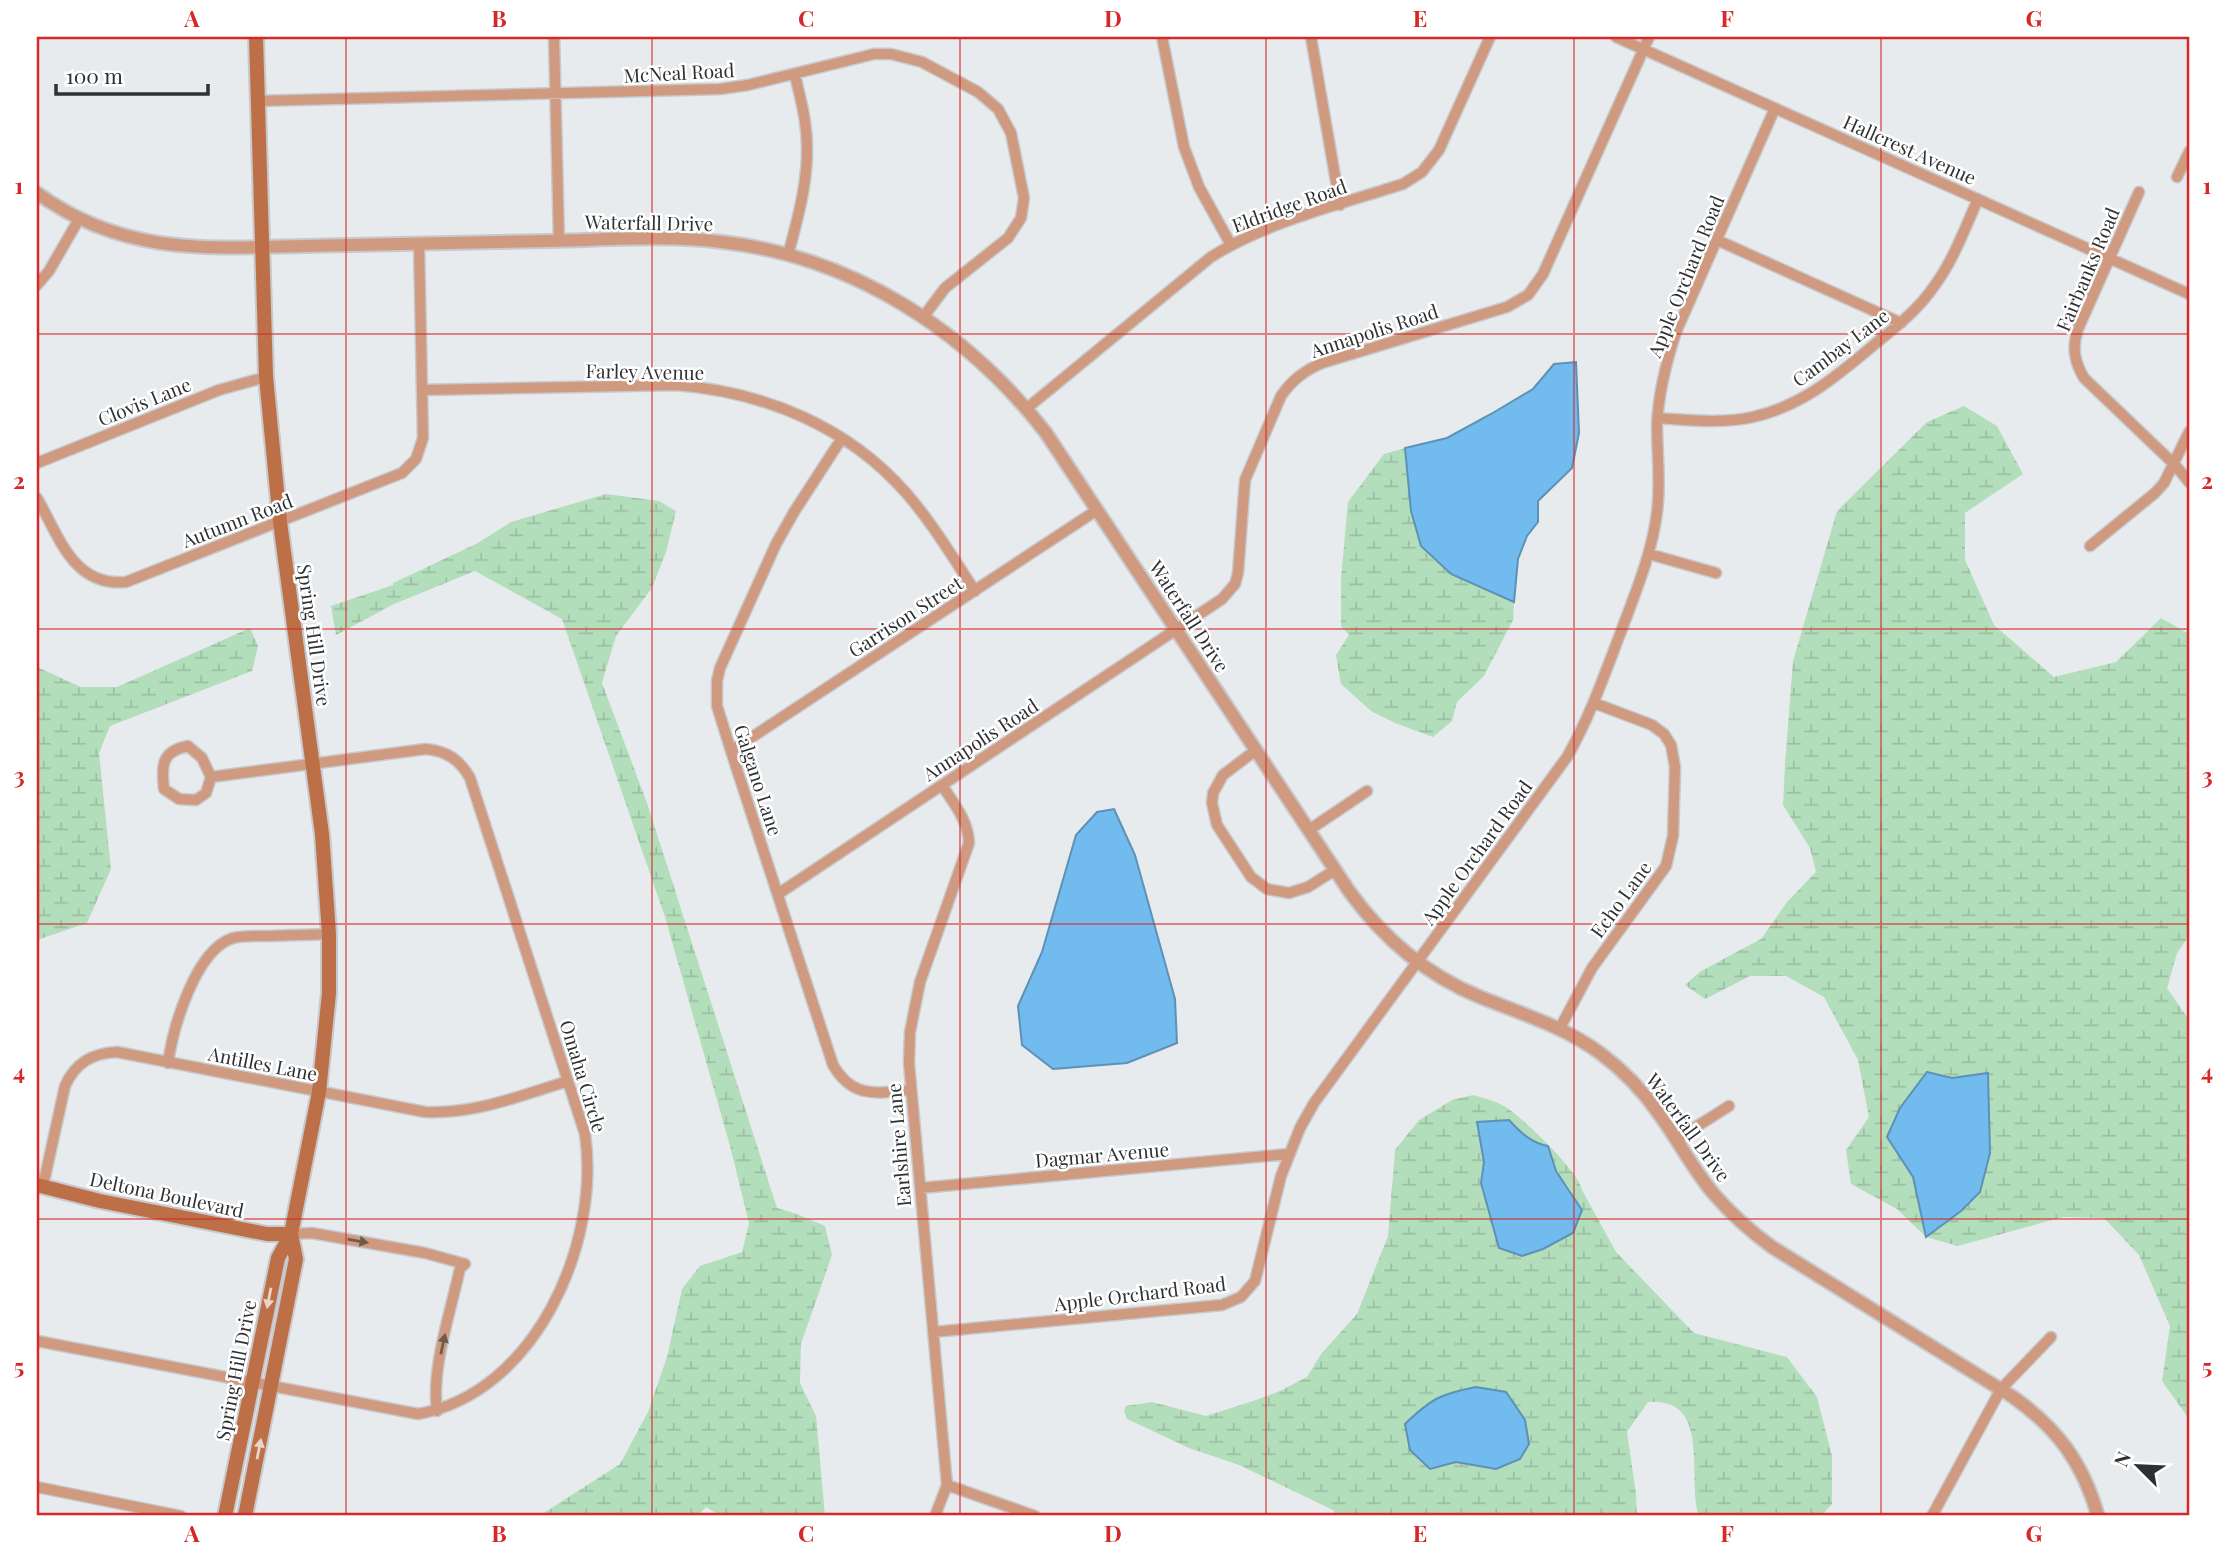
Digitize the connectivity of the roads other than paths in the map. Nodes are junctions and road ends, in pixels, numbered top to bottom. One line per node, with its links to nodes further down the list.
1 (256, 37): 11 (main road, Spring Hill Drive)
2 (554, 37): 10 (street)
3 (1162, 37): 23 (street)
4 (1311, 37): 18 (street)
5 (1490, 37): 18 (street, Eldridge Road)
6 (1616, 37): 8 (street, Hallcrest Avenue)
7 (1649, 37): 8 (street, Annapolis Road)
8 (1644, 49): 12 (street, Hallcrest Avenue); 47 (street, Annapolis Road)
9 (795, 74): 10 (street, McNeal Road); 25 (street); 29 (street, McNeal Road)
10 (555, 93): 11 (street, McNeal Road); 21 (street)
11 (257, 101): 24 (main road, Spring Hill Drive)
12 (1775, 108): 17 (street, Hallcrest Avenue); 20 (street, Apple Orchard Road)
13 (2189, 152): 14 (street)
14 (2177, 177)
15 (2139, 192): 26 (street, Fairbanks Road)
16 (37, 193): 19 (street, Waterfall Drive)
17 (1978, 199): 26 (street, Hallcrest Avenue); 30 (street, Cambay Lane)
18 (1340, 205): 23 (street, Eldridge Road)
19 (79, 219): 24 (street, Waterfall Drive); 27 (street)
20 (1717, 240): 30 (street); 34 (street, Apple Orchard Road)
21 (559, 241): 22 (street, Waterfall Drive); 25 (street, Waterfall Drive)
22 (419, 244): 24 (street, Waterfall Drive); 32 (street)
23 (1231, 245): 33 (street, Eldridge Road)
24 (261, 247): 31 (main road, Spring Hill Drive)
25 (788, 255): 29 (street, Waterfall Drive)
26 (2109, 258): 28 (street, Hallcrest Avenue); 38 (street, Fairbanks Road)
27 (37, 285)
28 (2189, 294)
29 (924, 316): 33 (street, Waterfall Drive)
30 (1901, 323): 34 (street, Cambay Lane)
31 (266, 377): 37 (street, Clovis Lane); 42 (main road, Spring Hill Drive)
32 (422, 390): 36 (street, Farley Avenue); 42 (street, Autumn Road)
33 (1026, 408): 41 (street, Waterfall Drive)
34 (1658, 418): 44 (street, Apple Orchard Road)
35 (2189, 432): 38 (street)
36 (842, 438): 46 (street, Farley Avenue); 50 (street, Galgano Lane)
37 (37, 463)
38 (2175, 464): 39 (street, Fairbanks Road); 43 (street)
39 (2189, 482)
40 (37, 498): 42 (street, Autumn Road)
41 (1097, 510): 46 (street, Garrison Street); 47 (street, Waterfall Drive)
42 (280, 522): 51 (main road, Spring Hill Drive)
43 (2090, 546)
44 (1649, 554): 45 (street); 48 (street, Apple Orchard Road)
45 (1716, 573)
46 (975, 591): 50 (street, Garrison Street)
47 (1176, 630): 49 (street, Waterfall Drive); 53 (street, Annapolis Road)
48 (1594, 703): 59 (street, Apple Orchard Road); 60 (street, Echo Lane)
49 (1256, 750): 55 (street, Waterfall Drive); 56 (street)
50 (732, 751): 57 (street, Galgano Lane)
51 (313, 764): 52 (street, Omaha Circle); 58 (main road, Spring Hill Drive); 62 (street, Omaha Circle)
52 (211, 777): 52 (street)
53 (942, 785): 57 (street, Annapolis Road); 63 (street, Earlshire Lane)
54 (1367, 791): 55 (street)
55 (1309, 830): 56 (street, Waterfall Drive)
56 (1335, 870): 59 (street, Waterfall Drive)
57 (778, 894): 63 (street, Galgano Lane)
58 (329, 934): 61 (street); 64 (main road, Spring Hill Drive)
59 (1417, 962): 60 (street, Waterfall Drive); 67 (street, Apple Orchard Road)
60 (1560, 1028): 66 (street, Waterfall Drive)
61 (168, 1063): 64 (street, Antilles Lane); 68 (street, Antilles Lane)
62 (568, 1081): 64 (street, Antilles Lane); 77 (street, Omaha Circle)
63 (911, 1090): 69 (street, Earlshire Lane)
64 (319, 1092): 70 (main road, Spring Hill Drive)
65 (1729, 1106): 66 (street)
66 (1676, 1139): 76 (street, Waterfall Drive)
67 (1288, 1154): 69 (street, Dagmar Avenue); 71 (street, Apple Orchard Road)
68 (40, 1186): 70 (main road, Deltona Boulevard)
69 (920, 1188): 71 (street, Earlshire Lane)
70 (291, 1234): 74 (main road, Spring Hill Drive, one-way to 74); 75 (main road, Spring Hill Drive); 77 (street)
71 (933, 1332): 78 (street, Earlshire Lane)
72 (2051, 1337): 76 (street)
73 (37, 1340): 74 (street, Omaha Circle)
74 (252, 1384): 75 (street, Omaha Circle); 81 (main road, Spring Hill Drive)
75 (271, 1387): 77 (street, Omaha Circle); 82 (main road, Spring Hill Drive, one-way to 75)
76 (2001, 1389): 85 (street); 86 (street, Waterfall Drive)
77 (437, 1411)
78 (947, 1485): 83 (street, Earlshire Lane); 84 (street)
79 (37, 1488): 80 (street)
80 (181, 1516)
81 (225, 1516)
82 (245, 1516)
83 (935, 1516)
84 (1035, 1516)
85 (1932, 1516)
86 (2098, 1516)

